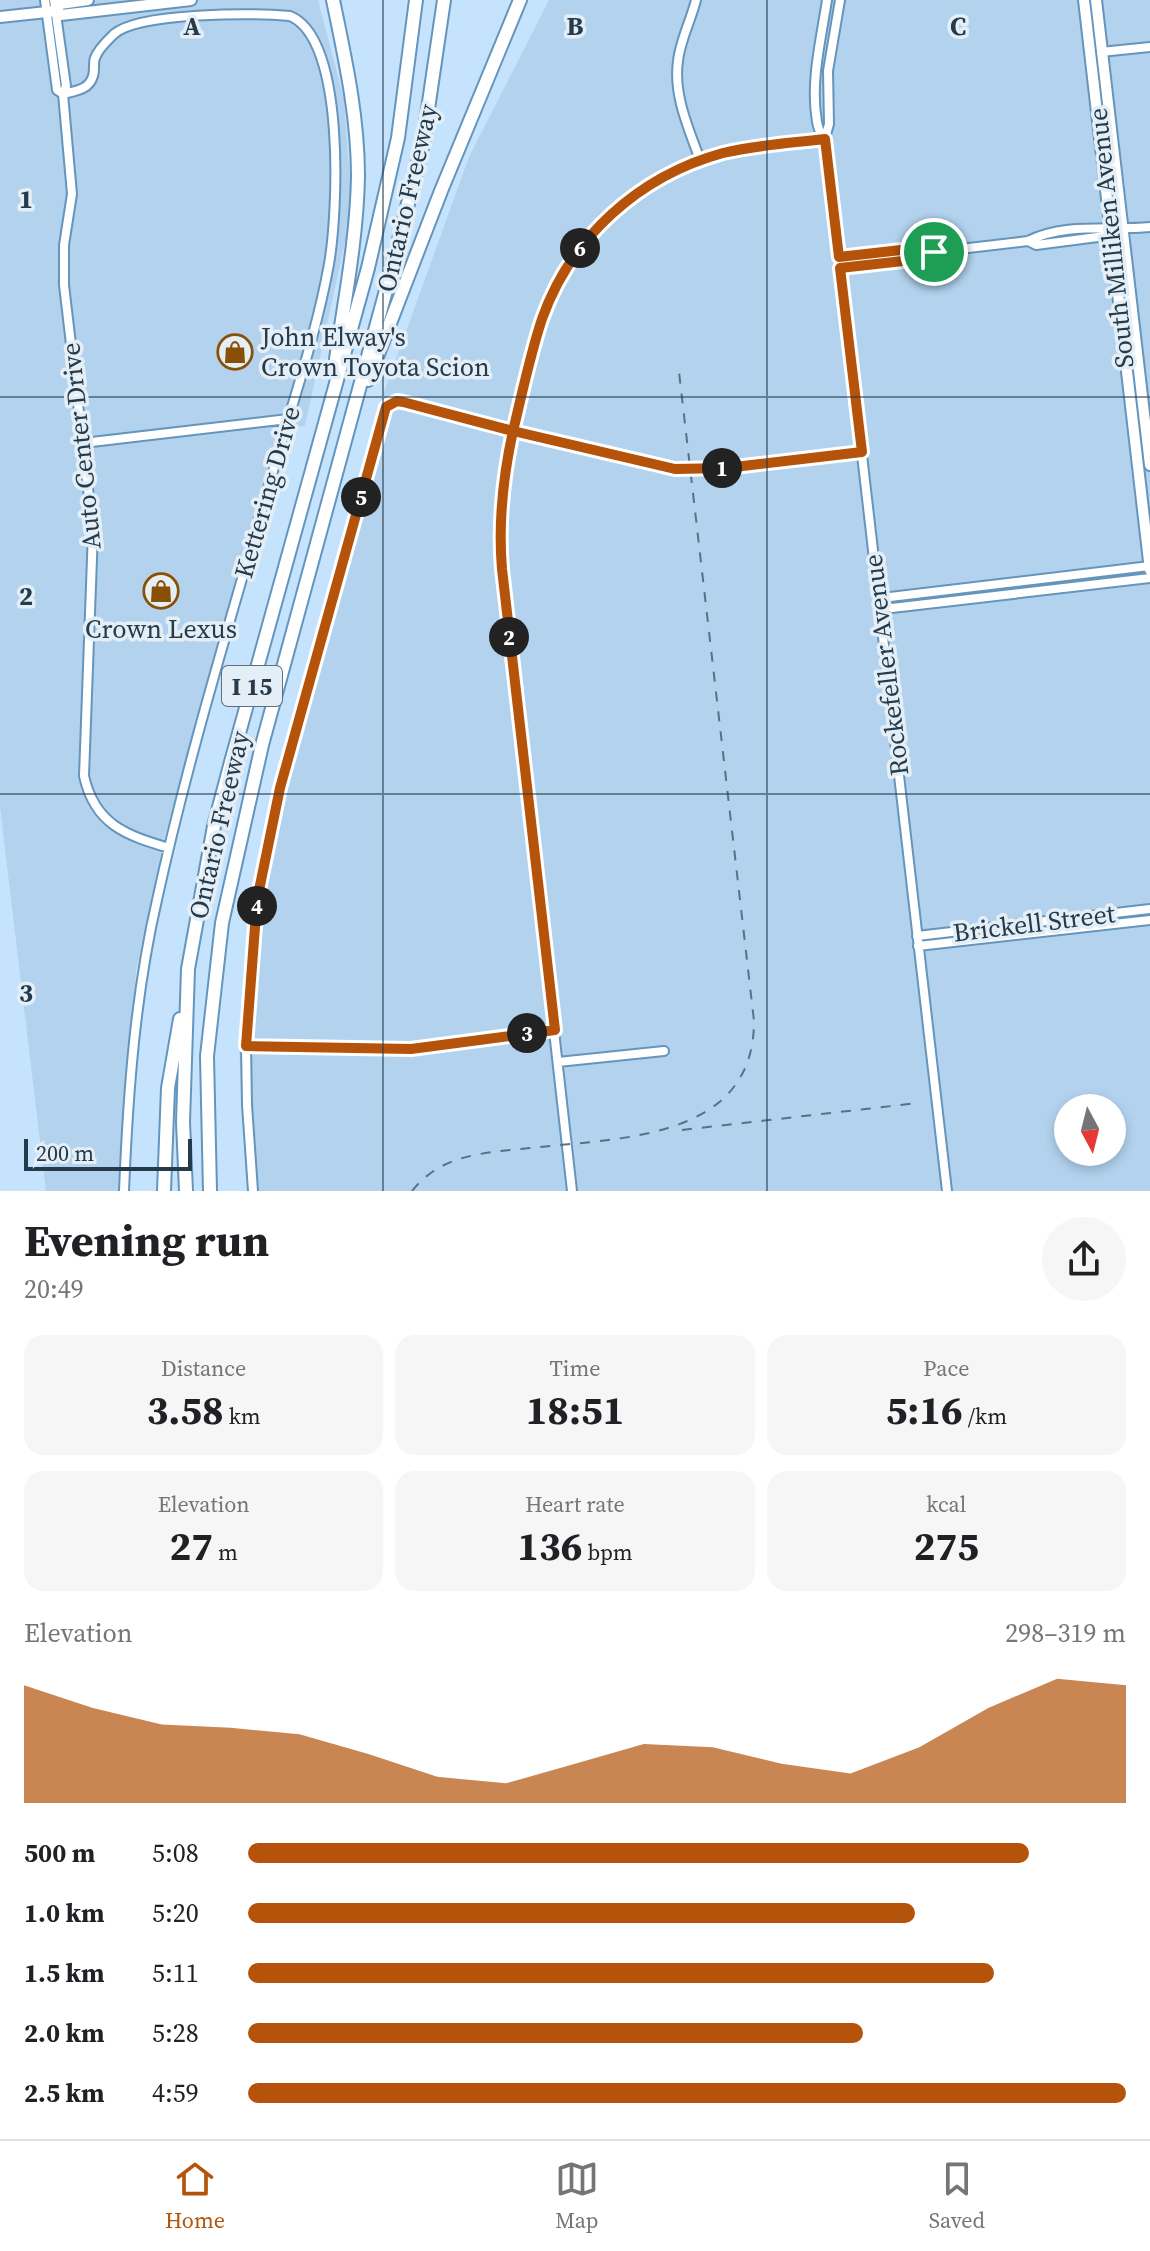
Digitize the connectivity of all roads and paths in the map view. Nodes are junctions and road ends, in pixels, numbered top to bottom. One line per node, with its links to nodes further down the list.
1 (45, 0): 13 (street, Auto Center Drive)
2 (88, 0): 13 (main road)
3 (191, 0): 13 (main road)
4 (333, 0): 26 (highway)
5 (416, 0): 26 (highway, Ontario Freeway / I 15)
6 (444, 0): 27 (highway, Ontario Freeway / I 15)
7 (520, 0): 27 (highway)
8 (696, 0): 19 (street)
9 (827, 0): 18 (street, Rockefeller Avenue)
10 (840, 0): 18 (street, Rockefeller Avenue)
11 (1084, 0): 22 (main road, South Milliken Avenue)
12 (1096, 0): 16 (main road, South Milliken Avenue)
13 (52, 8): 14 (main road); 17 (street, Auto Center Drive)
14 (0, 17)
15 (1150, 47): 16 (street)
16 (1101, 52): 21 (main road, South Milliken Avenue)
17 (63, 94): 28 (street, Kettering Drive); 30 (street, Auto Center Drive)
18 (825, 139): 19 (street); 24 (street, Rockefeller Avenue)
19 (700, 160): 29 (street)
20 (1150, 227): 21 (street)
21 (1123, 230): 22 (street); 32 (main road, South Milliken Avenue)
22 (1110, 232): 23 (street); 33 (main road, South Milliken Avenue)
23 (934, 252): 24 (street); 25 (street)
24 (839, 257): 25 (street, Rockefeller Avenue)
25 (840, 268): 31 (street, Rockefeller Avenue)
26 (330, 406): 40 (highway, Ontario Freeway / I 15)
27 (353, 413): 48 (highway, Ontario Freeway / I 15)
28 (288, 419): 30 (street); 36 (street, Kettering Drive)
29 (513, 431): 31 (street); 41 (street); 42 (street)
30 (83, 443): 36 (street, Auto Center Drive)
31 (862, 452): 35 (street, Rockefeller Avenue)
32 (1150, 465)
33 (1150, 568): 35 (street)
34 (1150, 578): 35 (street)
35 (879, 604): 39 (street, Rockefeller Avenue)
36 (169, 848): 45 (street, Kettering Drive)
37 (1150, 909): 39 (street, Brickell Street)
38 (1150, 920): 39 (street, Brickell Street)
39 (918, 941): 51 (street, Rockefeller Avenue)
40 (188, 969): 46 (highway); 47 (highway, Ontario Freeway / I 15)
41 (555, 1030): 42 (street); 44 (street)
42 (246, 1046): 49 (street)
43 (664, 1051): 44 (street)
44 (558, 1062): 50 (street)
45 (124, 1191)
46 (164, 1191)
47 (186, 1191)
48 (210, 1191)
49 (253, 1191)
50 (572, 1191)
51 (947, 1191)

